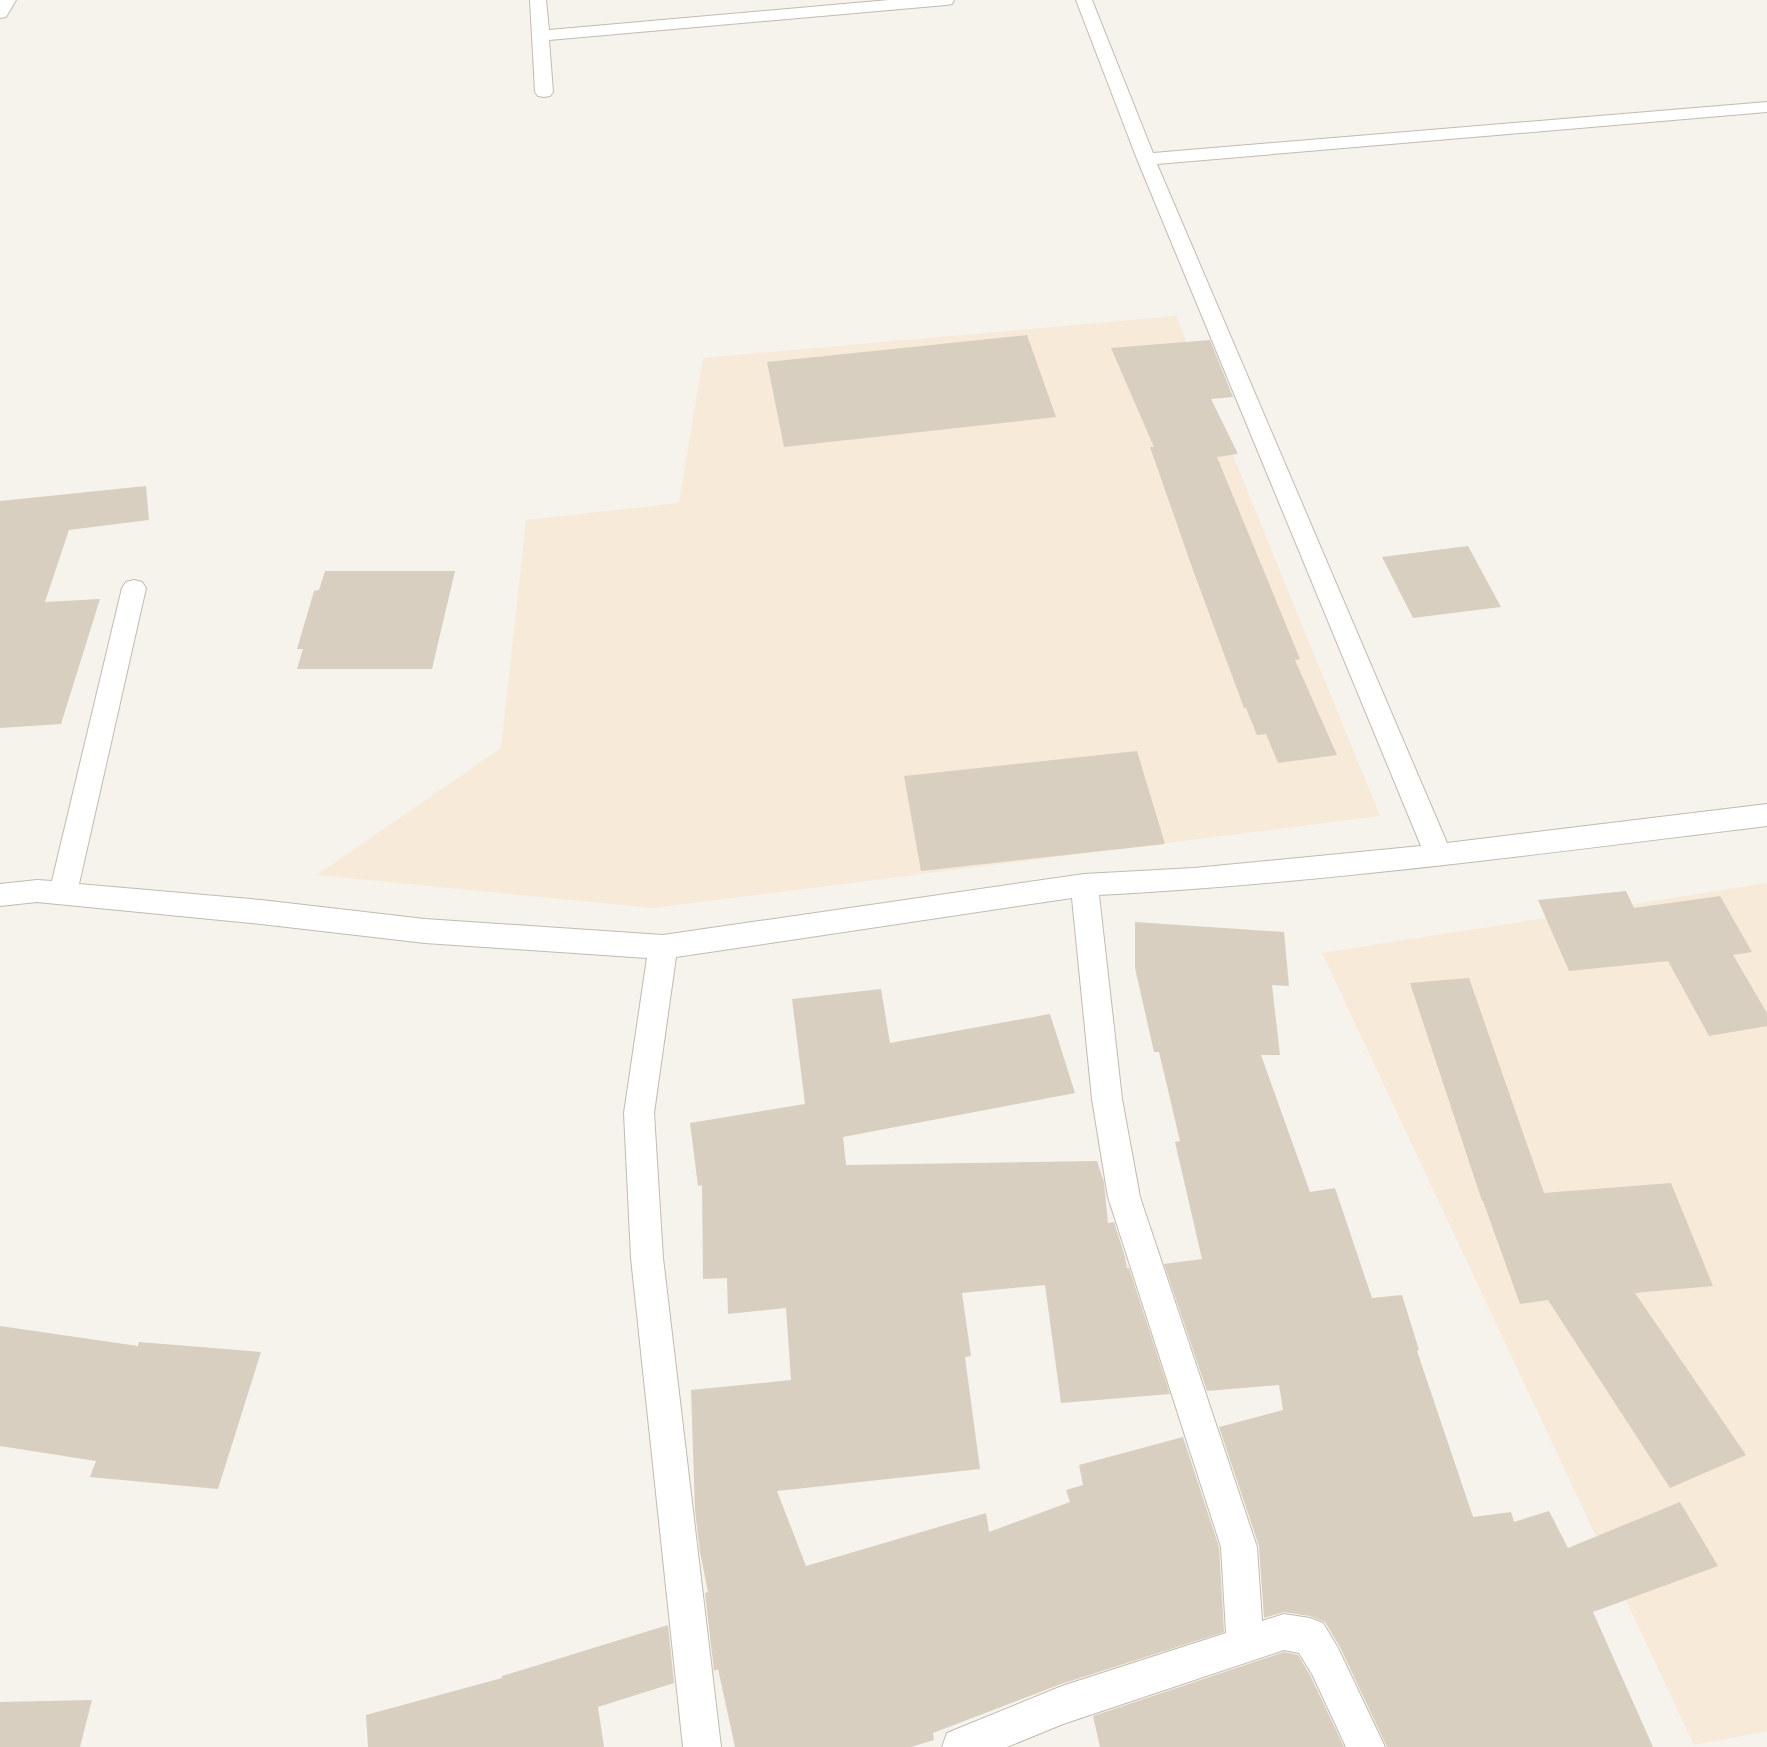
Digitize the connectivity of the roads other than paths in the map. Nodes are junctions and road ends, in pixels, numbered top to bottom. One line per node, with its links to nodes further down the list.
1 (8, 0): 6 (street)
2 (538, 0): 7 (street)
3 (946, 0): 5 (street)
4 (1084, 0): 10 (street)
5 (798, 6): 7 (street)
6 (0, 13)
7 (540, 36): 8 (street)
8 (544, 92)
9 (1767, 107): 10 (street)
10 (1146, 159): 13 (street)
11 (134, 588): 15 (street)
12 (1767, 815): 13 (street)
13 (1438, 855): 14 (street)
14 (1084, 885): 17 (street); 18 (street)
15 (63, 894): 16 (street); 17 (street)
16 (0, 895)
17 (663, 947): 19 (street)
18 (1245, 1644): 20 (street); 21 (street)
19 (702, 1747)
20 (961, 1747)
21 (1366, 1747)

